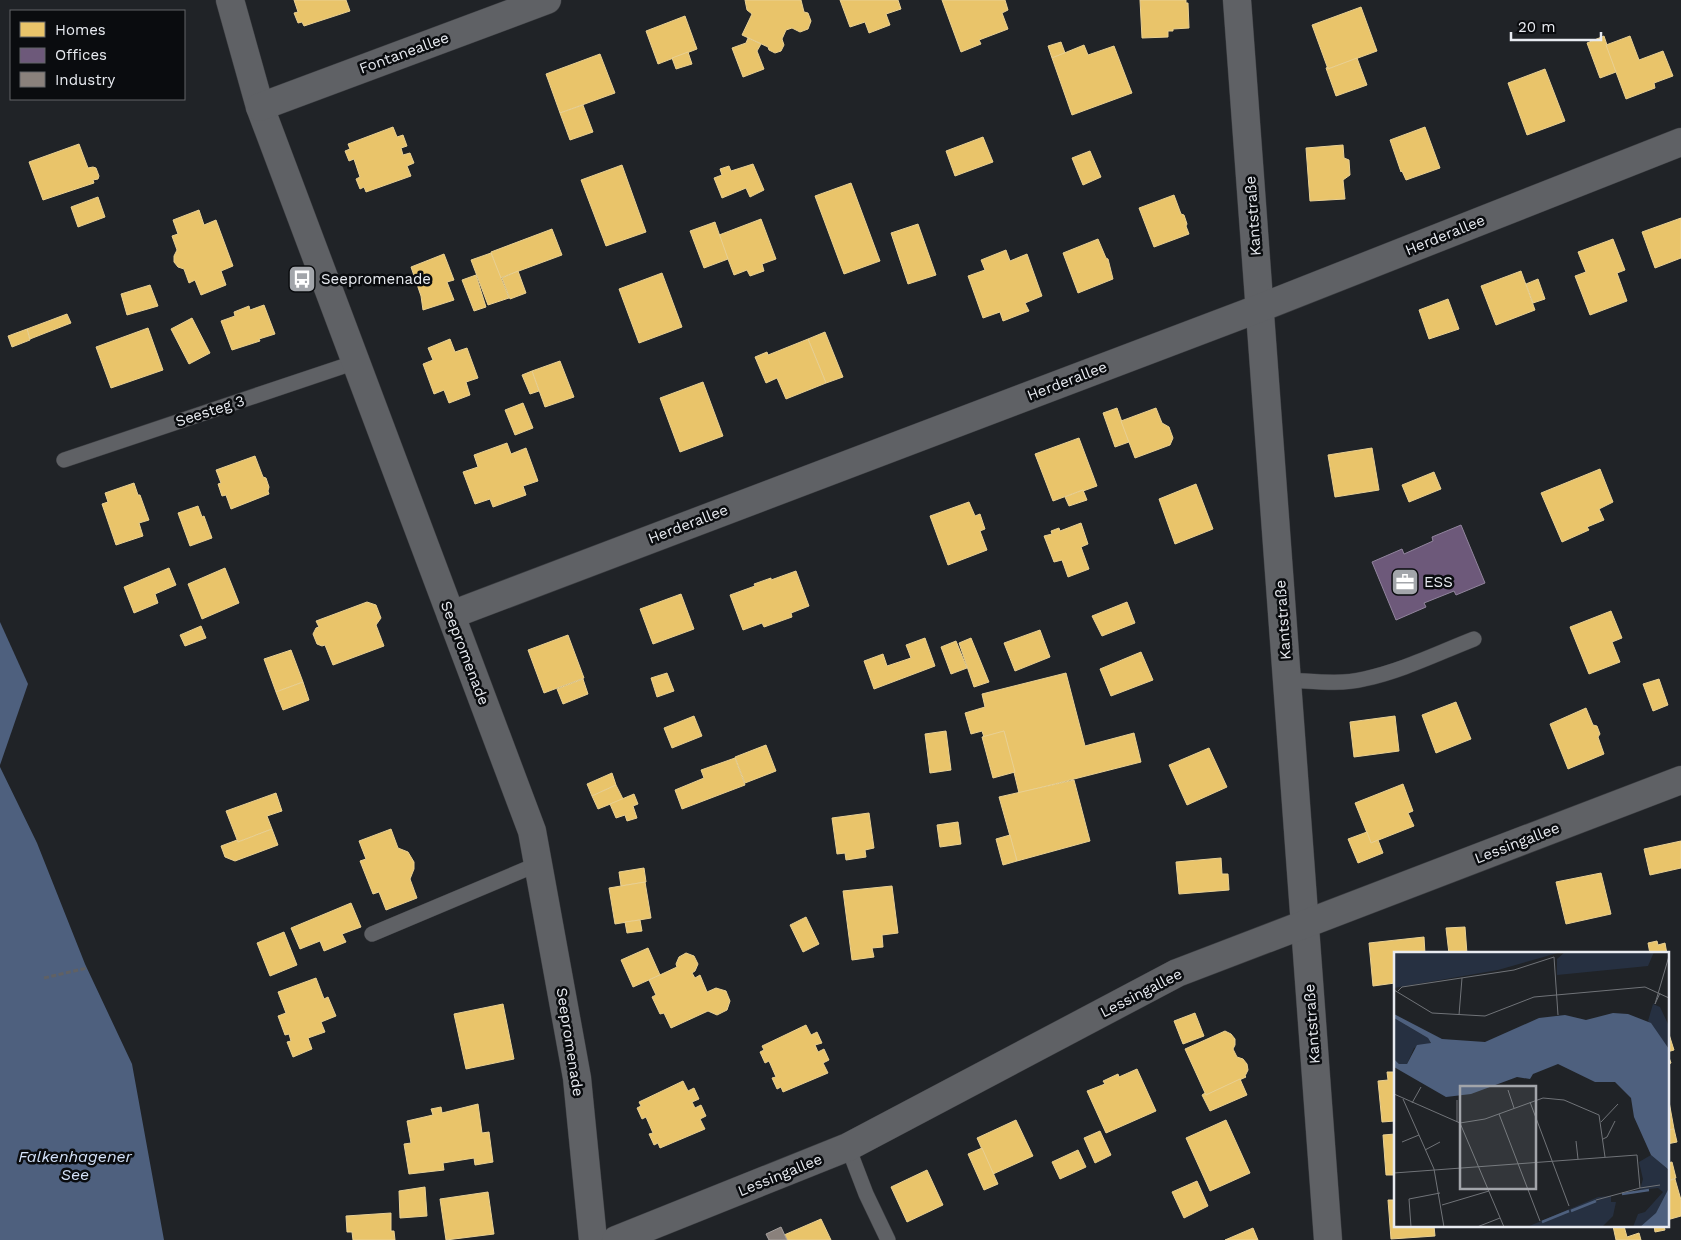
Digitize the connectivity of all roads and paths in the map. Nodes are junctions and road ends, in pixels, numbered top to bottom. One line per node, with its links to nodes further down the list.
1 (230, 0): 4 (street, Seepromenade)
2 (547, 0): 4 (street, Fontaneallee)
3 (1237, 0): 6 (street, Kantstraße)
4 (260, 107): 7 (street, Seepromenade)
5 (1681, 142): 6 (street, Herderallee)
6 (1260, 308): 9 (street, Herderallee); 11 (street, Kantstraße)
7 (356, 362): 8 (lane, Seesteg 3); 9 (street, Seepromenade)
8 (64, 460)
9 (451, 615): 13 (street, Seepromenade)
10 (1474, 639): 11 (lane)
11 (1287, 680): 14 (street, Kantstraße)
12 (1681, 780): 14 (street, Lessingallee)
13 (538, 864): 15 (lane); 19 (street, Seepromenade)
14 (1304, 925): 18 (street, Lessingallee); 22 (street, Kantstraße)
15 (372, 934)
16 (87, 968): 17 (path)
17 (44, 978)
18 (848, 1147): 20 (street, Lessingallee); 21 (lane)
19 (593, 1240)
20 (616, 1240)
21 (888, 1240)
22 (1328, 1240)

